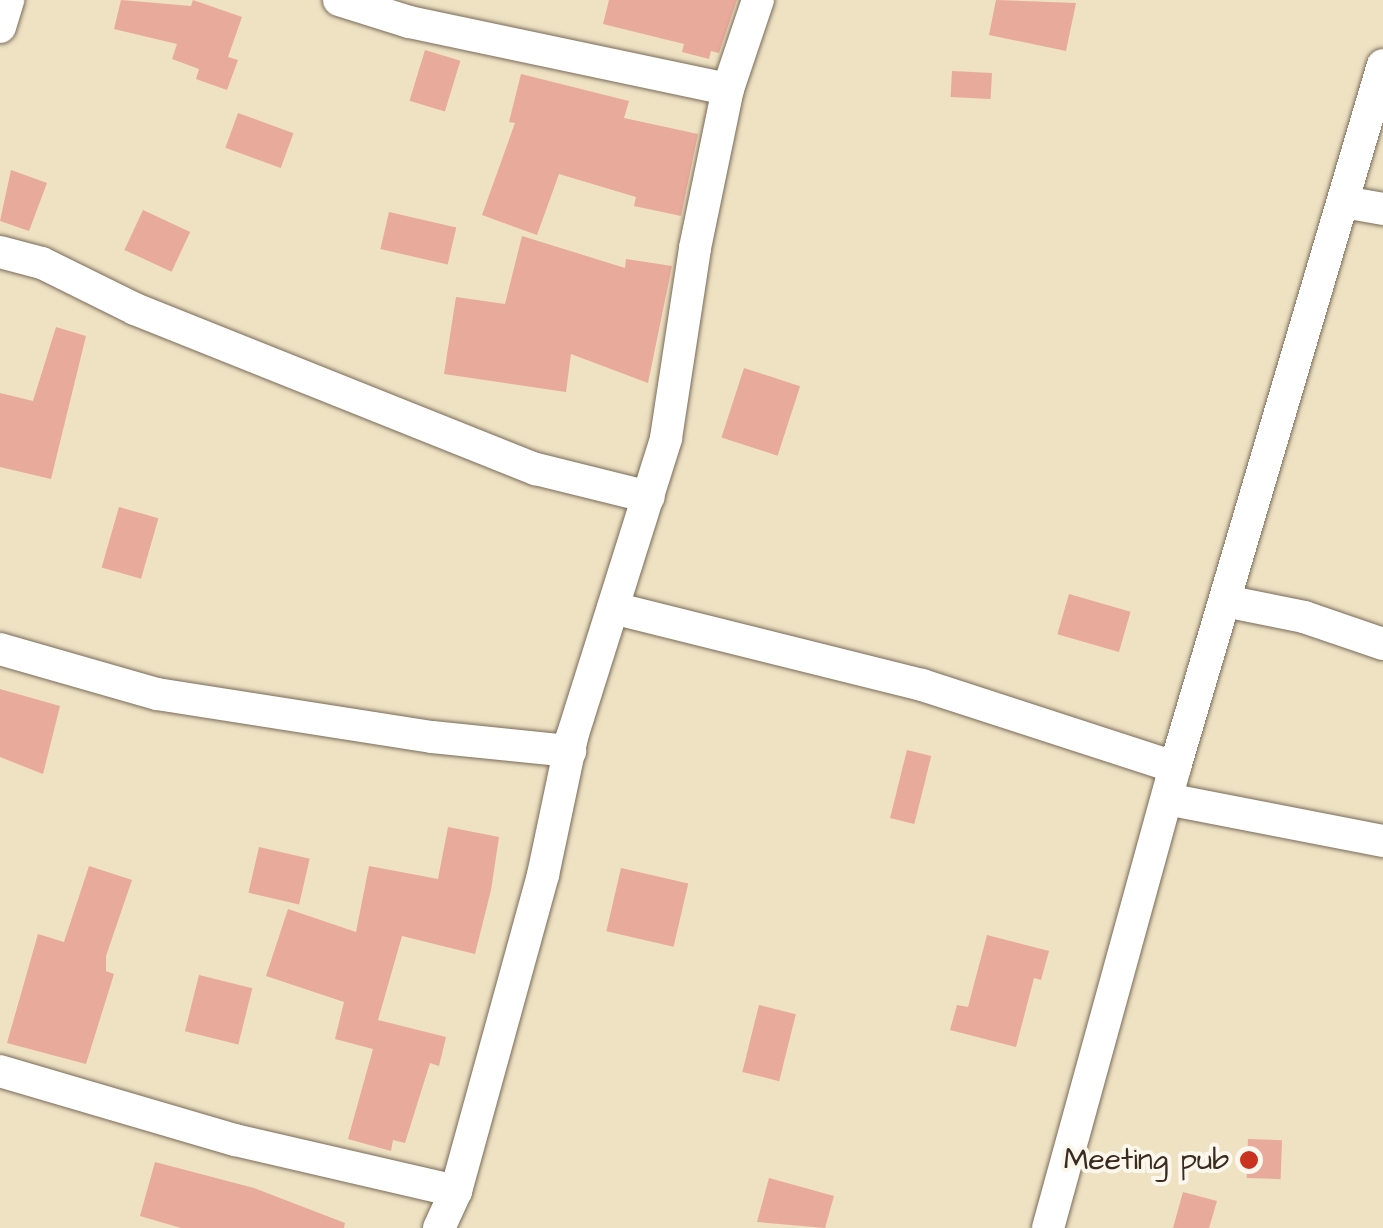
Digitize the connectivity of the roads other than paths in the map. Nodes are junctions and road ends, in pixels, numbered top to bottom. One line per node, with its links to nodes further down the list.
1 (8, 0): 4 (street)
2 (339, 0): 6 (street)
3 (758, 0): 6 (street)
4 (0, 27)
5 (1383, 64): 7 (street)
6 (728, 90): 10 (street)
7 (1344, 202): 8 (street); 11 (street)
8 (1383, 209)
9 (0, 252): 10 (street)
10 (649, 497): 12 (street)
11 (1225, 600): 13 (street); 16 (street)
12 (613, 608): 15 (street); 16 (street)
13 (1383, 644)
14 (0, 649): 15 (street)
15 (570, 750): 19 (street)
16 (1171, 783): 17 (street); 21 (street)
17 (1383, 840)
18 (0, 1071): 19 (street)
19 (456, 1191): 20 (street)
20 (439, 1228)
21 (1048, 1228)

